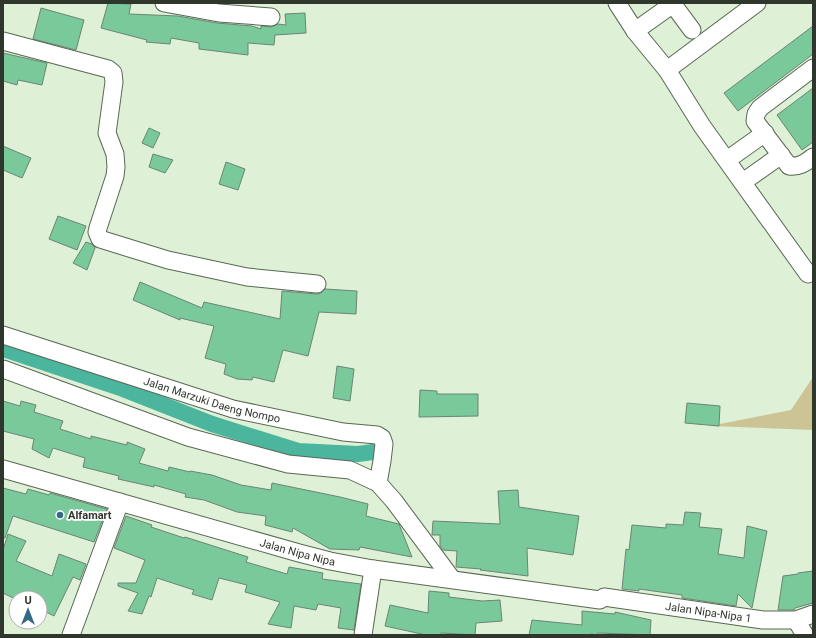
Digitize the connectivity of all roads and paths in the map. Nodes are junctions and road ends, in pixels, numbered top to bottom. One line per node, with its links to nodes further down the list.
1 (164, 3): 5 (street)
2 (617, 3): 7 (street)
3 (757, 3): 10 (street)
4 (673, 4): 6 (street); 7 (street)
5 (271, 17)
6 (692, 30)
7 (635, 31): 10 (street)
8 (3, 41): 17 (street)
9 (813, 68): 11 (street)
10 (668, 70): 14 (street)
11 (765, 133): 12 (street); 14 (street)
12 (781, 155): 13 (street); 15 (street)
13 (813, 157)
14 (727, 160): 15 (street)
15 (743, 182): 16 (street)
16 (808, 274)
17 (317, 284)
18 (3, 335): 21 (street, Jalan Marzuki Daeng Nompo)
19 (3, 369): 21 (street)
20 (3, 469): 22 (street, Jalan Nipa Nipa)
21 (378, 483): 24 (street)
22 (120, 502): 23 (street, Jalan Nipa Nipa); 28 (street)
23 (374, 569): 24 (street, Jalan Nipa Nipa); 29 (street)
24 (452, 579): 25 (street, Jalan Nipa Nipa)
25 (602, 598): 27 (street, Jalan Nipa-Nipa 1)
26 (813, 614): 27 (street, Jalan Nipa-Nipa 1)
27 (796, 620): 30 (street)
28 (71, 635)
29 (363, 635)
30 (805, 635)

